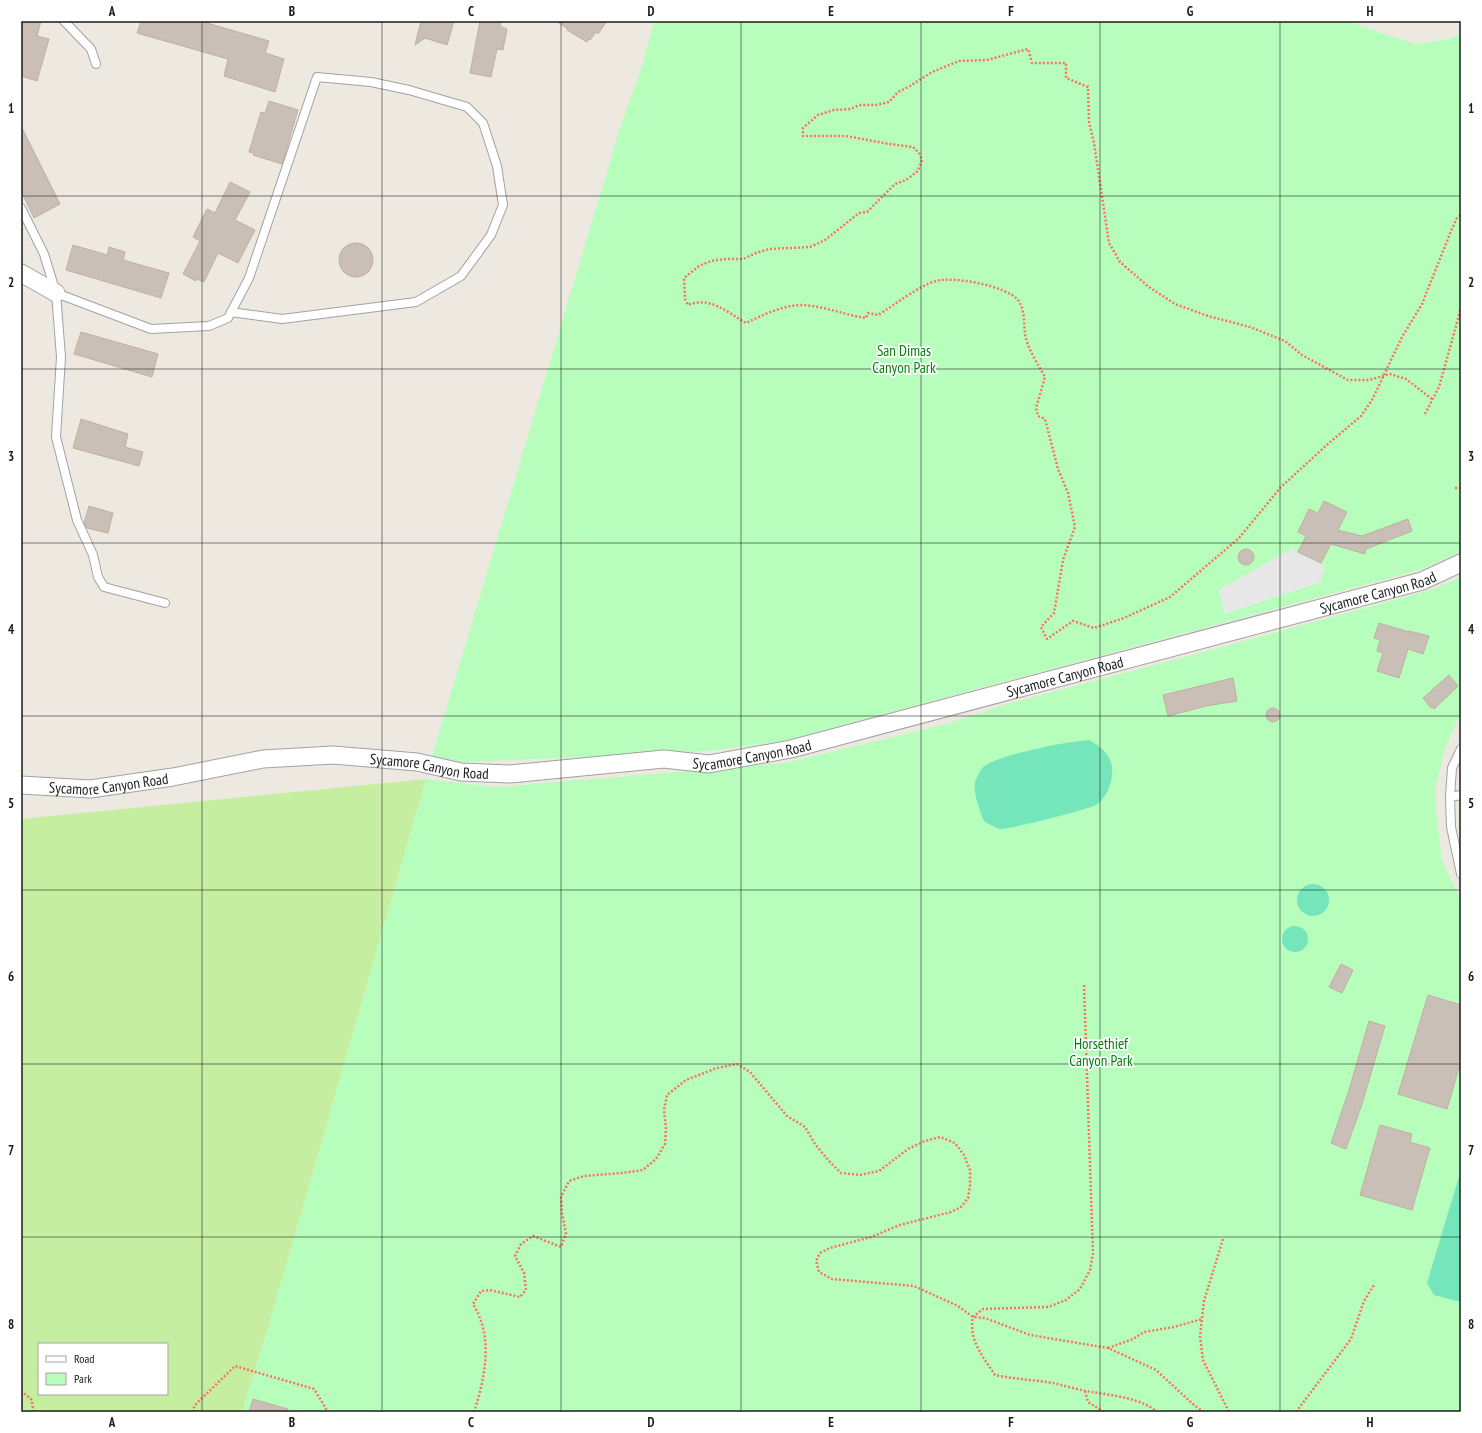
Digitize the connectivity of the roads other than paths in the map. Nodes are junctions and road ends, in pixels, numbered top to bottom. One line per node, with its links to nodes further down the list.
1 (64, 21): 2 (lane)
2 (96, 64)
3 (21, 208): 5 (lane)
4 (21, 273): 5 (street)
5 (56, 293): 6 (lane); 8 (lane)
6 (231, 312): 6 (lane)
7 (1461, 563): 10 (street, Sycamore Canyon Road)
8 (165, 603)
9 (1461, 749): 12 (lane)
10 (21, 785)
11 (1461, 795): 12 (lane)
12 (1450, 797): 13 (lane)
13 (1461, 874)

